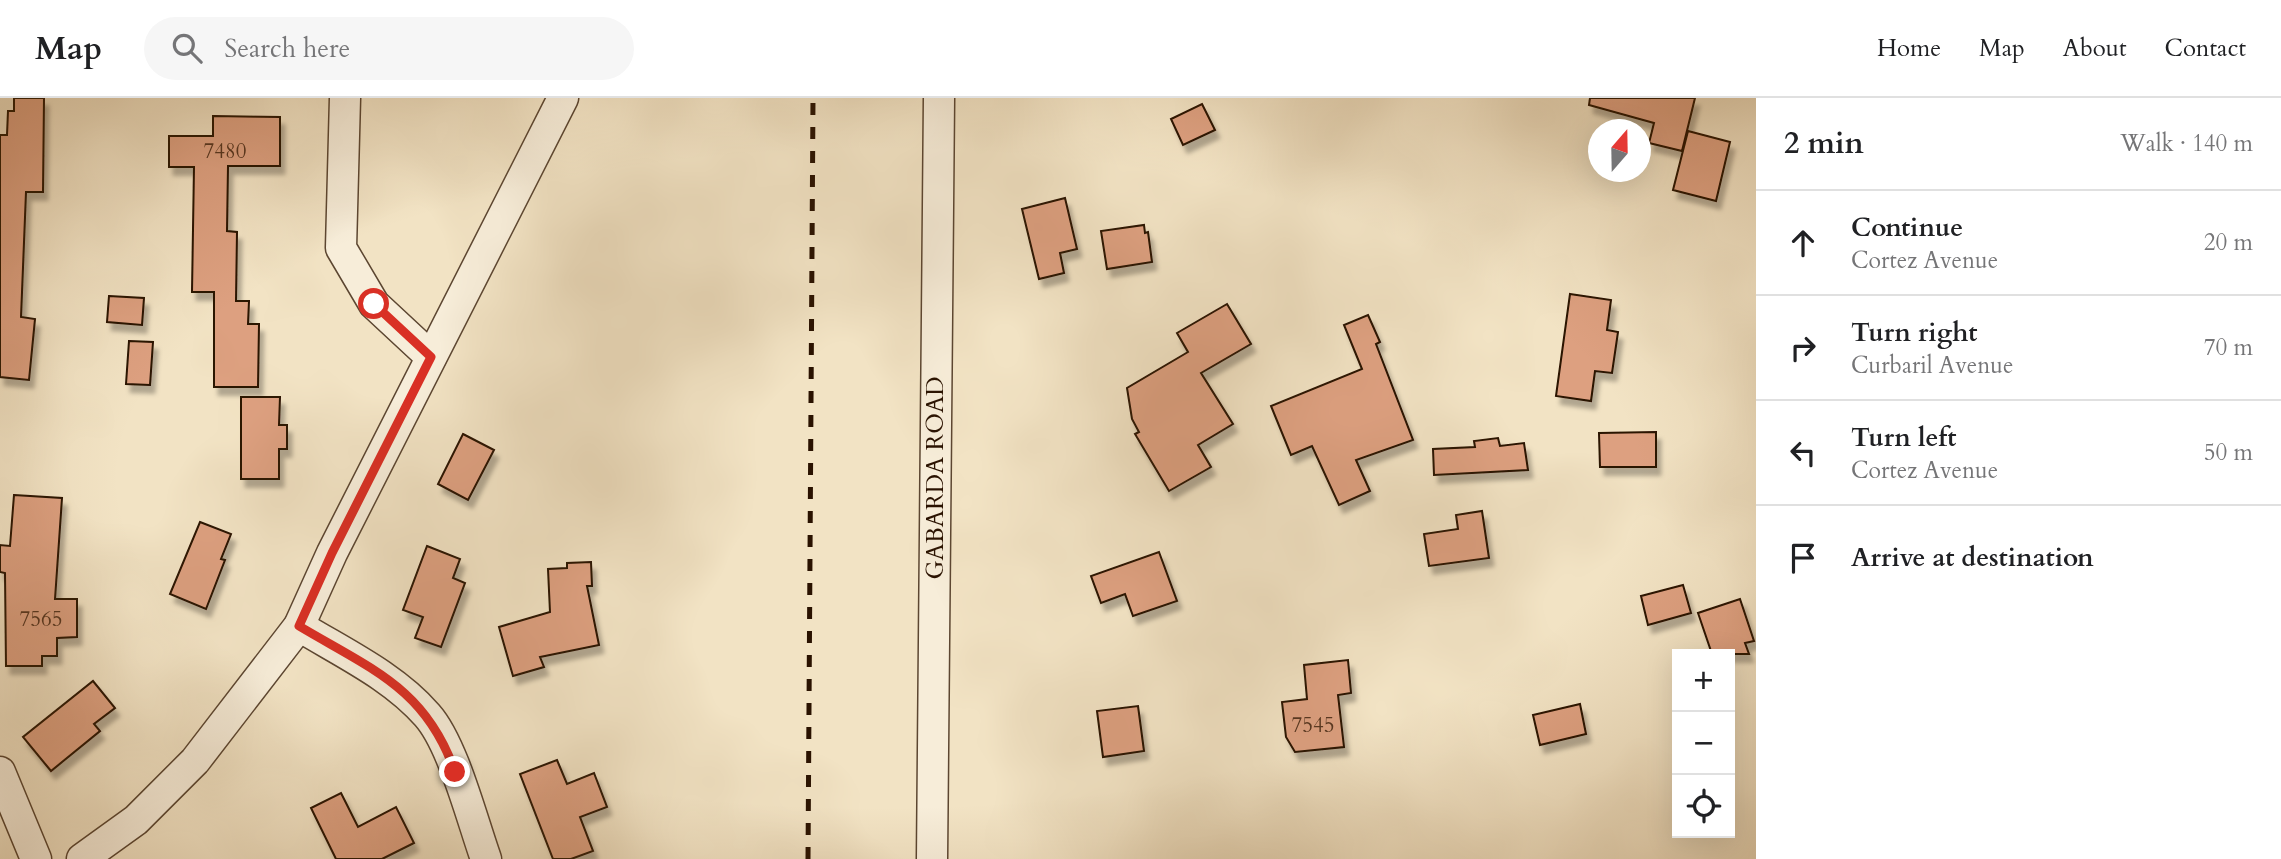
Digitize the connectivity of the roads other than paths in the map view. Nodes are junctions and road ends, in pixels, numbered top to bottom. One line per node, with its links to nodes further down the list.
1 (345, 98): 4 (street)
2 (562, 98): 4 (street)
3 (939, 98): 10 (street, GABARDA ROAD)
4 (431, 357): 5 (street)
5 (299, 626): 8 (street); 9 (street)
6 (0, 772): 7 (street)
7 (36, 859)
8 (82, 859)
9 (485, 859)
10 (932, 859)

